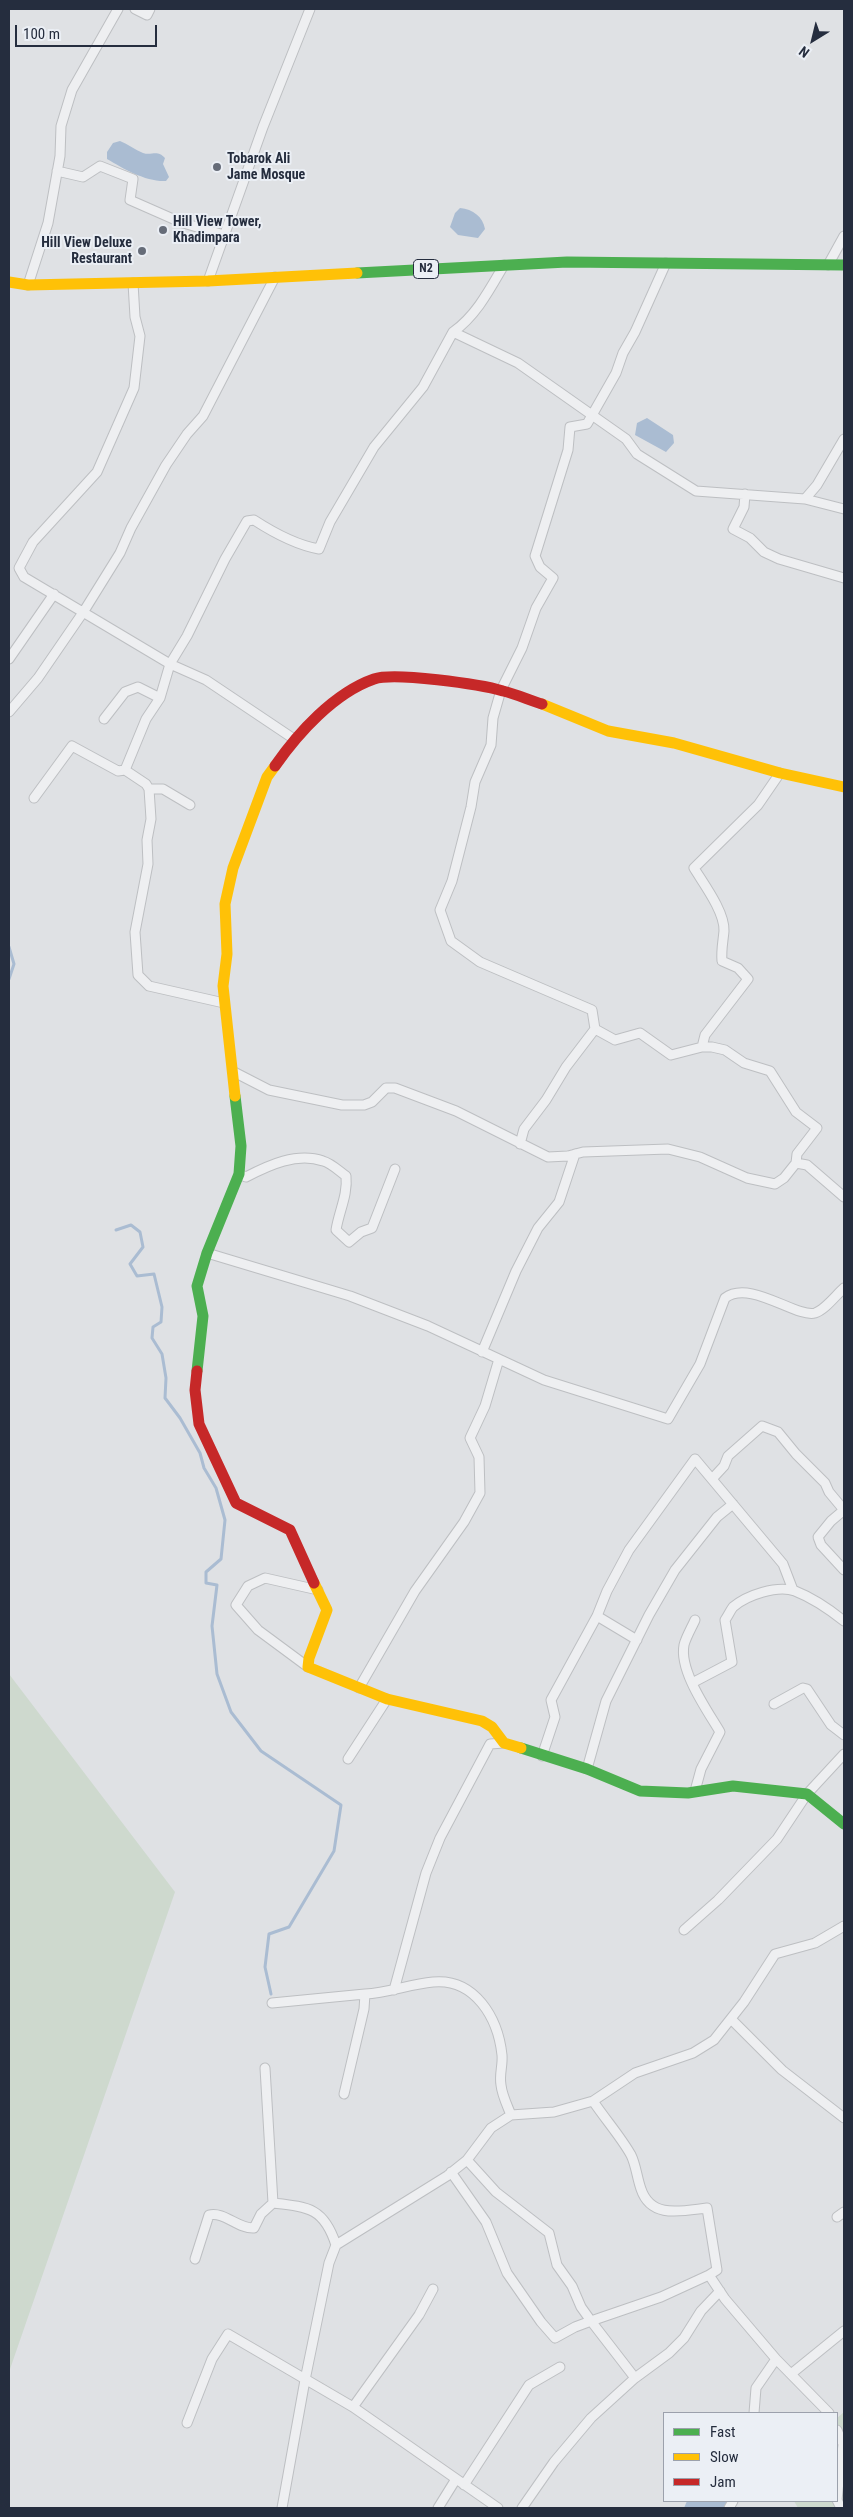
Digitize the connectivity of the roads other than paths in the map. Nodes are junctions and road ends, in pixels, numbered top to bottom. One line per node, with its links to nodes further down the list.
1 (118, 9): 5 (street)
2 (135, 9): 3 (street)
3 (150, 9)
4 (310, 9): 6 (street)
5 (57, 171): 6 (street); 16 (street)
6 (224, 235): 13 (street)
7 (844, 236): 10 (street)
8 (666, 263): 9 (main road, N2); 10 (main road, N2); 18 (street)
9 (504, 265): 12 (main road, N2); 17 (street)
10 (828, 265): 11 (main road, N2)
11 (844, 265)
12 (275, 277): 13 (main road, N2); 25 (street)
13 (208, 281): 15 (main road, N2)
14 (9, 282): 16 (main road, N2)
15 (133, 283): 16 (main road, N2); 24 (street)
16 (28, 285)
17 (453, 332): 18 (street); 27 (street)
18 (592, 414): 20 (street); 28 (street)
19 (844, 439): 21 (street)
20 (745, 494): 21 (street); 23 (street)
21 (804, 500): 22 (street)
22 (844, 510)
23 (844, 578)
24 (54, 594): 25 (street); 26 (street)
25 (84, 611): 27 (street); 30 (street)
26 (9, 659)
27 (170, 664): 29 (street); 32 (street)
28 (501, 690): 32 (main road); 34 (main road); 40 (street)
29 (160, 698): 31 (street); 33 (street)
30 (9, 712)
31 (104, 719)
32 (294, 739): 39 (main road)
33 (125, 770): 36 (street); 37 (street)
34 (780, 773): 35 (main road); 41 (street)
35 (844, 787)
36 (149, 789): 38 (street); 39 (street)
37 (34, 798)
38 (190, 805)
39 (224, 1003): 42 (main road)
40 (595, 1029): 41 (street); 43 (street)
41 (702, 1047): 45 (street)
42 (234, 1072): 43 (street); 47 (main road)
43 (520, 1144): 44 (street)
44 (575, 1154): 45 (street); 51 (street)
45 (796, 1162): 48 (street)
46 (395, 1169): 47 (street)
47 (239, 1174): 49 (main road)
48 (844, 1197)
49 (207, 1253): 51 (street); 57 (main road)
50 (844, 1288): 52 (street)
51 (482, 1352): 52 (street)
52 (499, 1359): 65 (street)
53 (712, 1479): 54 (street); 55 (street); 59 (street)
54 (733, 1504): 58 (street); 62 (street)
55 (844, 1509): 56 (street)
56 (844, 1570)
57 (318, 1590): 63 (main road); 63 (street)
58 (793, 1590): 61 (street); 64 (street)
59 (597, 1616): 62 (street); 71 (street)
60 (695, 1620): 64 (street)
61 (844, 1621)
62 (637, 1640): 73 (street)
63 (308, 1668): 65 (main road)
64 (694, 1682): 74 (street)
65 (359, 1688): 66 (main road)
66 (387, 1699): 69 (main road); 72 (street)
67 (774, 1704): 68 (street)
68 (844, 1735)
69 (504, 1743): 71 (main road); 79 (street)
70 (844, 1754): 75 (street)
71 (542, 1756): 73 (main road)
72 (348, 1759)
73 (587, 1769): 74 (main road)
74 (695, 1791): 75 (main road)
75 (807, 1794): 76 (main road); 78 (street)
76 (844, 1824)
77 (844, 1926): 82 (street)
78 (684, 1930)
79 (394, 1990): 80 (street); 86 (street)
80 (365, 1994): 81 (street); 84 (street)
81 (272, 2003)
82 (730, 2019): 85 (street); 87 (street)
83 (265, 2068): 90 (street)
84 (344, 2094)
85 (593, 2101): 86 (street); 93 (street)
86 (511, 2115): 88 (street)
87 (844, 2118)
88 (467, 2160): 89 (street); 96 (street)
89 (451, 2172): 91 (street); 96 (street)
90 (274, 2203): 91 (street); 92 (street)
91 (336, 2245): 102 (street)
92 (195, 2259)
93 (709, 2275): 95 (street); 96 (street)
94 (433, 2290): 103 (street)
95 (720, 2291): 98 (street); 101 (street)
96 (591, 2321): 101 (street)
97 (844, 2331): 100 (street)
98 (776, 2359): 100 (street); 104 (street)
99 (560, 2367): 109 (street)
100 (791, 2374): 105 (street)
101 (635, 2378): 114 (street)
102 (305, 2380): 103 (street); 106 (street); 111 (street)
103 (353, 2407): 108 (street)
104 (754, 2412)
105 (828, 2412)
106 (187, 2423)
107 (838, 2432): 110 (street)
108 (456, 2479): 109 (street); 112 (street)
109 (464, 2485): 113 (street)
110 (838, 2491)
111 (282, 2508)
112 (438, 2508)
113 (498, 2508)
114 (522, 2508)

